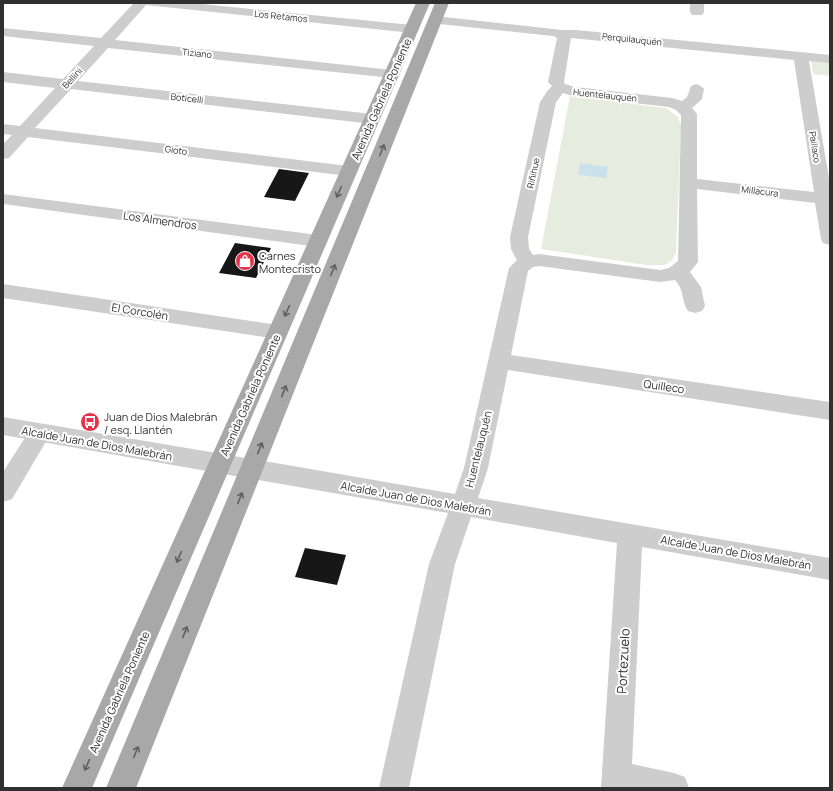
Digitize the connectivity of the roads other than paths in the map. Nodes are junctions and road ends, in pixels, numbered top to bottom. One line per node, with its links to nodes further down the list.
1 (141, 3): 9 (street, Bellini)
2 (151, 3): 6 (street, Los Retamos)
3 (423, 3): 6 (main road, Avenida Gabriela Poniente)
4 (442, 3): 5 (main road, Avenida Gabriela Poniente)
5 (435, 20): 8 (street, Perquilauquén); 38 (main road, Avenida Gabriela Poniente, one-way to 5)
6 (412, 29): 12 (main road, Avenida Gabriela Poniente)
7 (3, 32): 9 (street, Tiziano)
8 (561, 34): 10 (street, Perquilauquén); 15 (street, Huentelauquén)
9 (105, 43): 12 (street, Tiziano); 14 (street, Bellini)
10 (801, 56): 11 (street, Perquilauquén); 25 (street, Paillaco)
11 (830, 59)
12 (392, 74): 18 (main road, Avenida Gabriela Poniente)
13 (3, 77): 14 (street, Boticelli)
14 (67, 84): 18 (street, Boticelli); 20 (street, Bellini)
15 (560, 87): 17 (street, Huentelauquén); 28 (street, Riñihue)
16 (696, 88): 17 (street)
17 (682, 107): 23 (street)
18 (372, 119): 22 (main road, Avenida Gabriela Poniente)
19 (3, 129): 20 (street, Gioto)
20 (24, 131): 21 (street, Bellini); 22 (street, Gioto)
21 (3, 154)
22 (348, 171): 27 (main road, Avenida Gabriela Poniente, one-way to 27)
23 (690, 183): 25 (street, Millacura); 29 (street)
24 (3, 199): 27 (street, Los Almendros)
25 (827, 199): 26 (street, Paillaco)
26 (830, 239)
27 (318, 241): 32 (main road, Avenida Gabriela Poniente, one-way to 32)
28 (527, 262): 29 (street); 33 (street, Huentelauquén)
29 (679, 272): 31 (street)
30 (3, 291): 32 (street, El Corcolén)
31 (695, 306)
32 (278, 332): 37 (main road, Avenida Gabriela Poniente)
33 (499, 361): 34 (street, Quilleco); 40 (street, Huentelauquén)
34 (830, 411)
35 (3, 426): 36 (street, Alcalde Juan de Dios Malebrán)
36 (40, 433): 37 (street, Alcalde Juan de Dios Malebrán); 39 (street)
37 (220, 464): 38 (street, Alcalde Juan de Dios Malebrán); 44 (main road, Avenida Gabriela Poniente, one-way to 44)
38 (252, 469): 40 (street, Alcalde Juan de Dios Malebrán); 45 (main road, Avenida Gabriela Poniente, one-way to 38)
39 (3, 492)
40 (463, 505): 41 (street, Alcalde Juan de Dios Malebrán); 46 (street, Huentelauquén)
41 (630, 534): 42 (street, Alcalde Juan de Dios Malebrán); 43 (street, Portezuelo)
42 (830, 569)
43 (616, 782): 47 (street)
44 (77, 788)
45 (121, 788)
46 (394, 788)
47 (674, 788)

